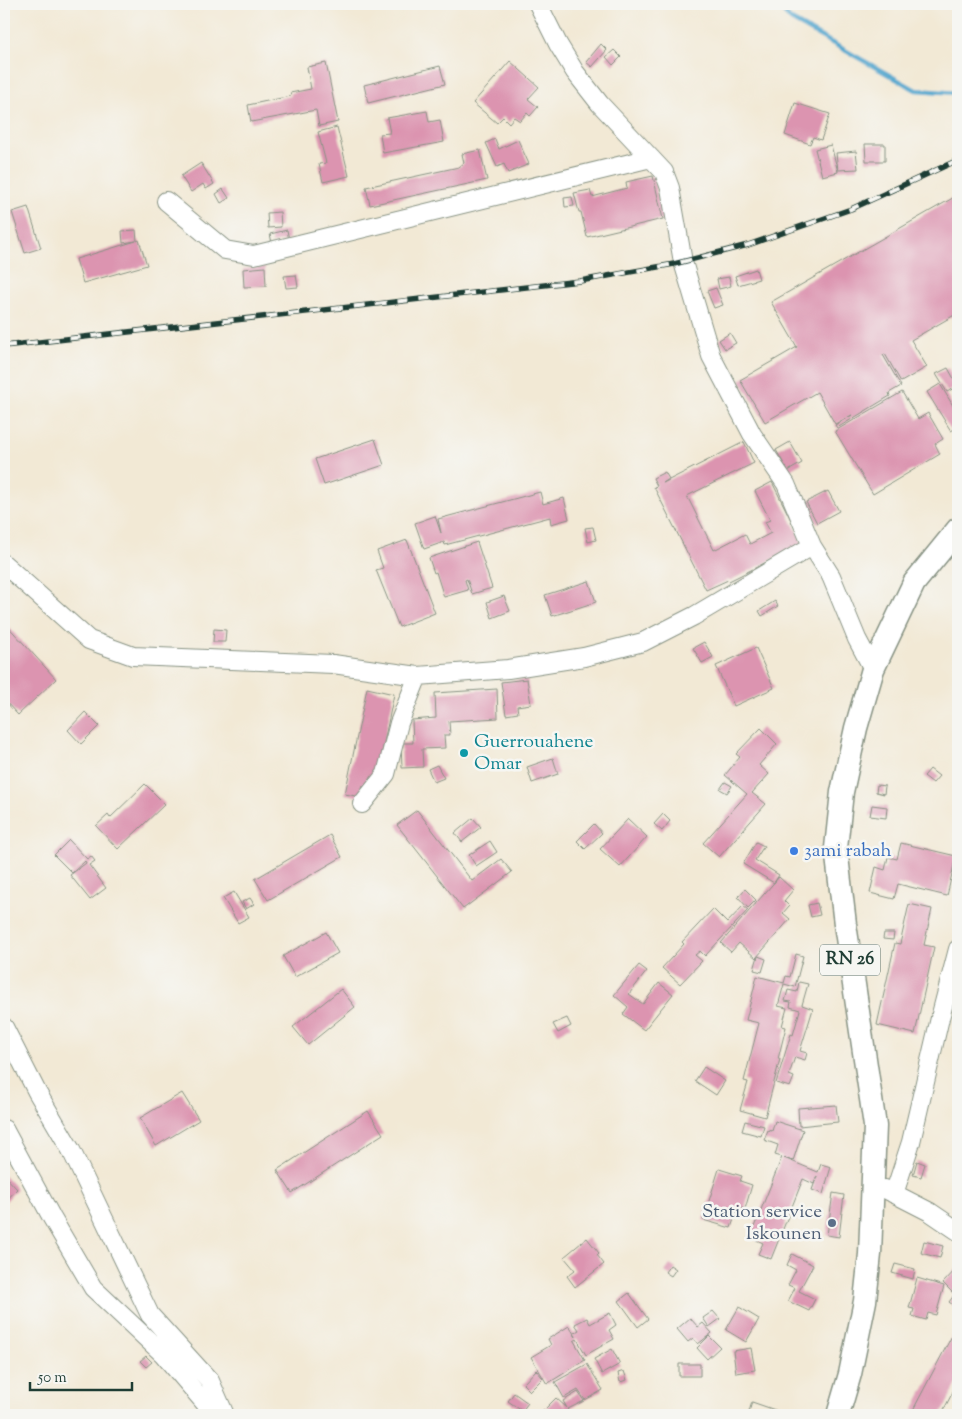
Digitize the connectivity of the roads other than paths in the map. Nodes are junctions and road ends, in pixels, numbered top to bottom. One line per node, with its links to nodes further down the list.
1 (538, 4): 2 (street)
2 (651, 158): 3 (street); 5 (street)
3 (166, 201)
4 (958, 529): 7 (main road, RN 26)
5 (812, 546): 7 (street); 8 (street)
6 (4, 564): 8 (street)
7 (873, 669): 13 (main road, RN 26)
8 (418, 676): 9 (street)
9 (362, 804)
10 (958, 949): 14 (street)
11 (4, 1027): 17 (street)
12 (4, 1129): 16 (street)
13 (874, 1183): 14 (street); 18 (main road, RN 26)
14 (894, 1194): 15 (street)
15 (958, 1231)
16 (215, 1415)
17 (225, 1415)
18 (838, 1415)

